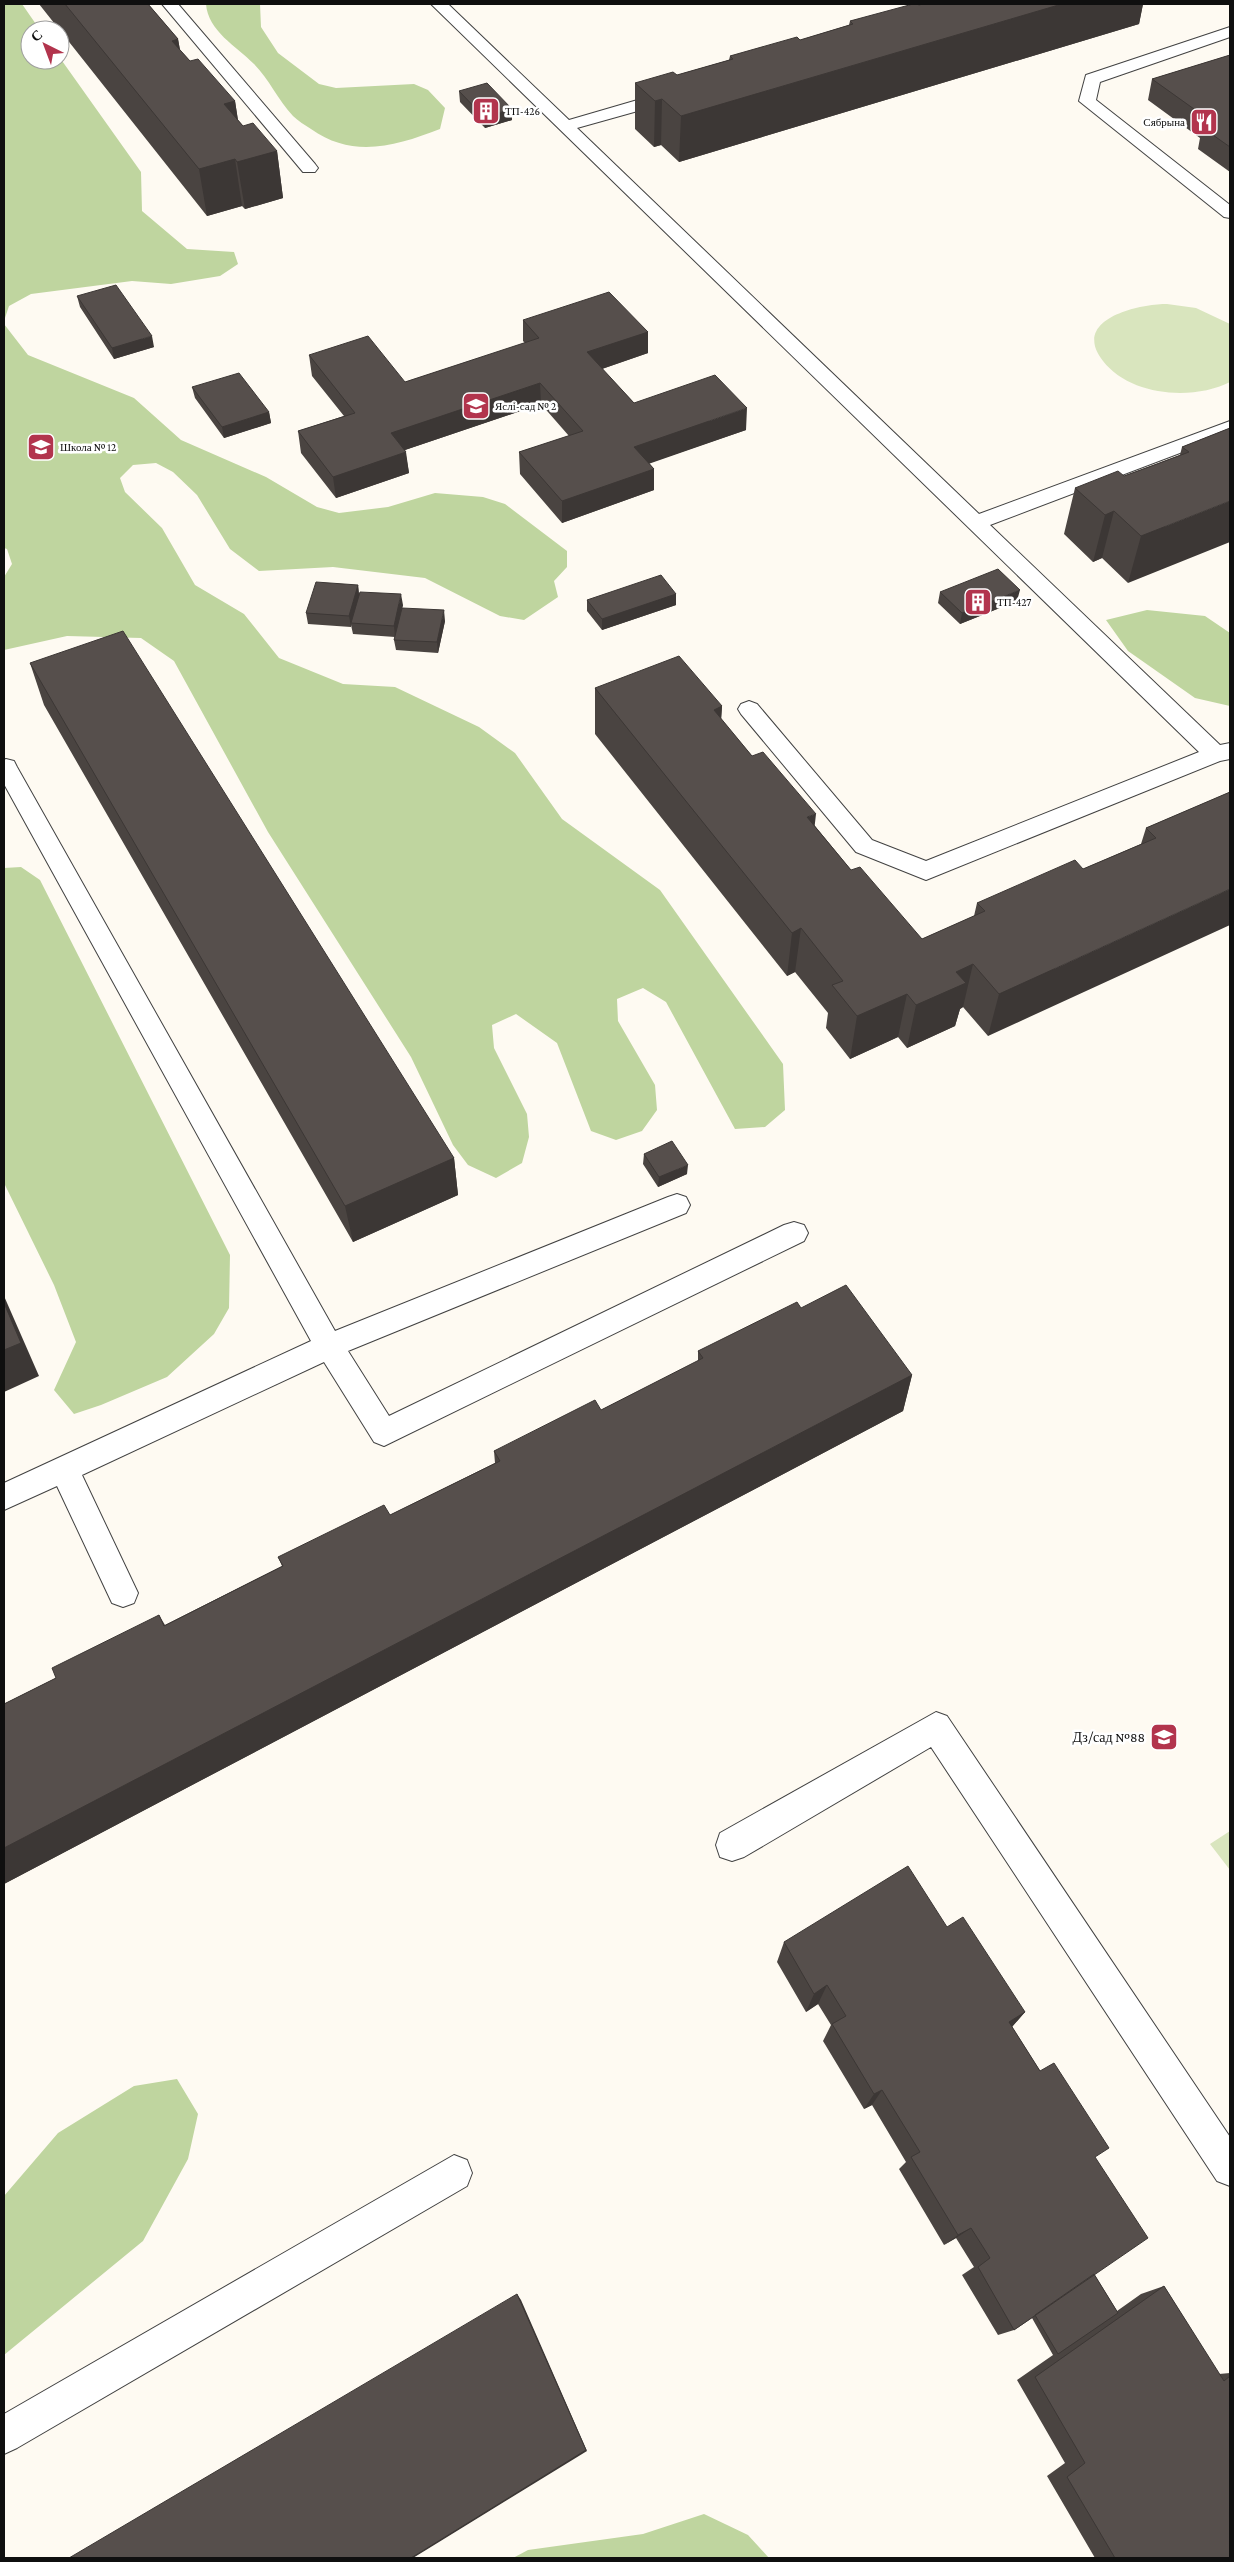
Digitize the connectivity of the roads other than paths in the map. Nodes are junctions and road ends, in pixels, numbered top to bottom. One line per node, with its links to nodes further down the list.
1 (170, 4): 6 (lane)
2 (439, 4): 5 (lane)
3 (1230, 32): 7 (lane)
4 (687, 92): 5 (lane)
5 (566, 126): 9 (lane)
6 (310, 168)
7 (1230, 213)
8 (1230, 427): 9 (lane)
9 (976, 523): 11 (lane)
10 (750, 708): 11 (lane)
11 (1223, 753)
12 (6, 767): 15 (lane)
13 (677, 1205): 15 (lane)
14 (794, 1232): 15 (lane)
15 (329, 1346): 16 (lane)
16 (64, 1469): 17 (lane); 18 (lane)
17 (4, 1497)
18 (124, 1593)
19 (732, 1845): 20 (lane)
20 (1230, 2168)
21 (454, 2173): 22 (lane)
22 (4, 2435)

